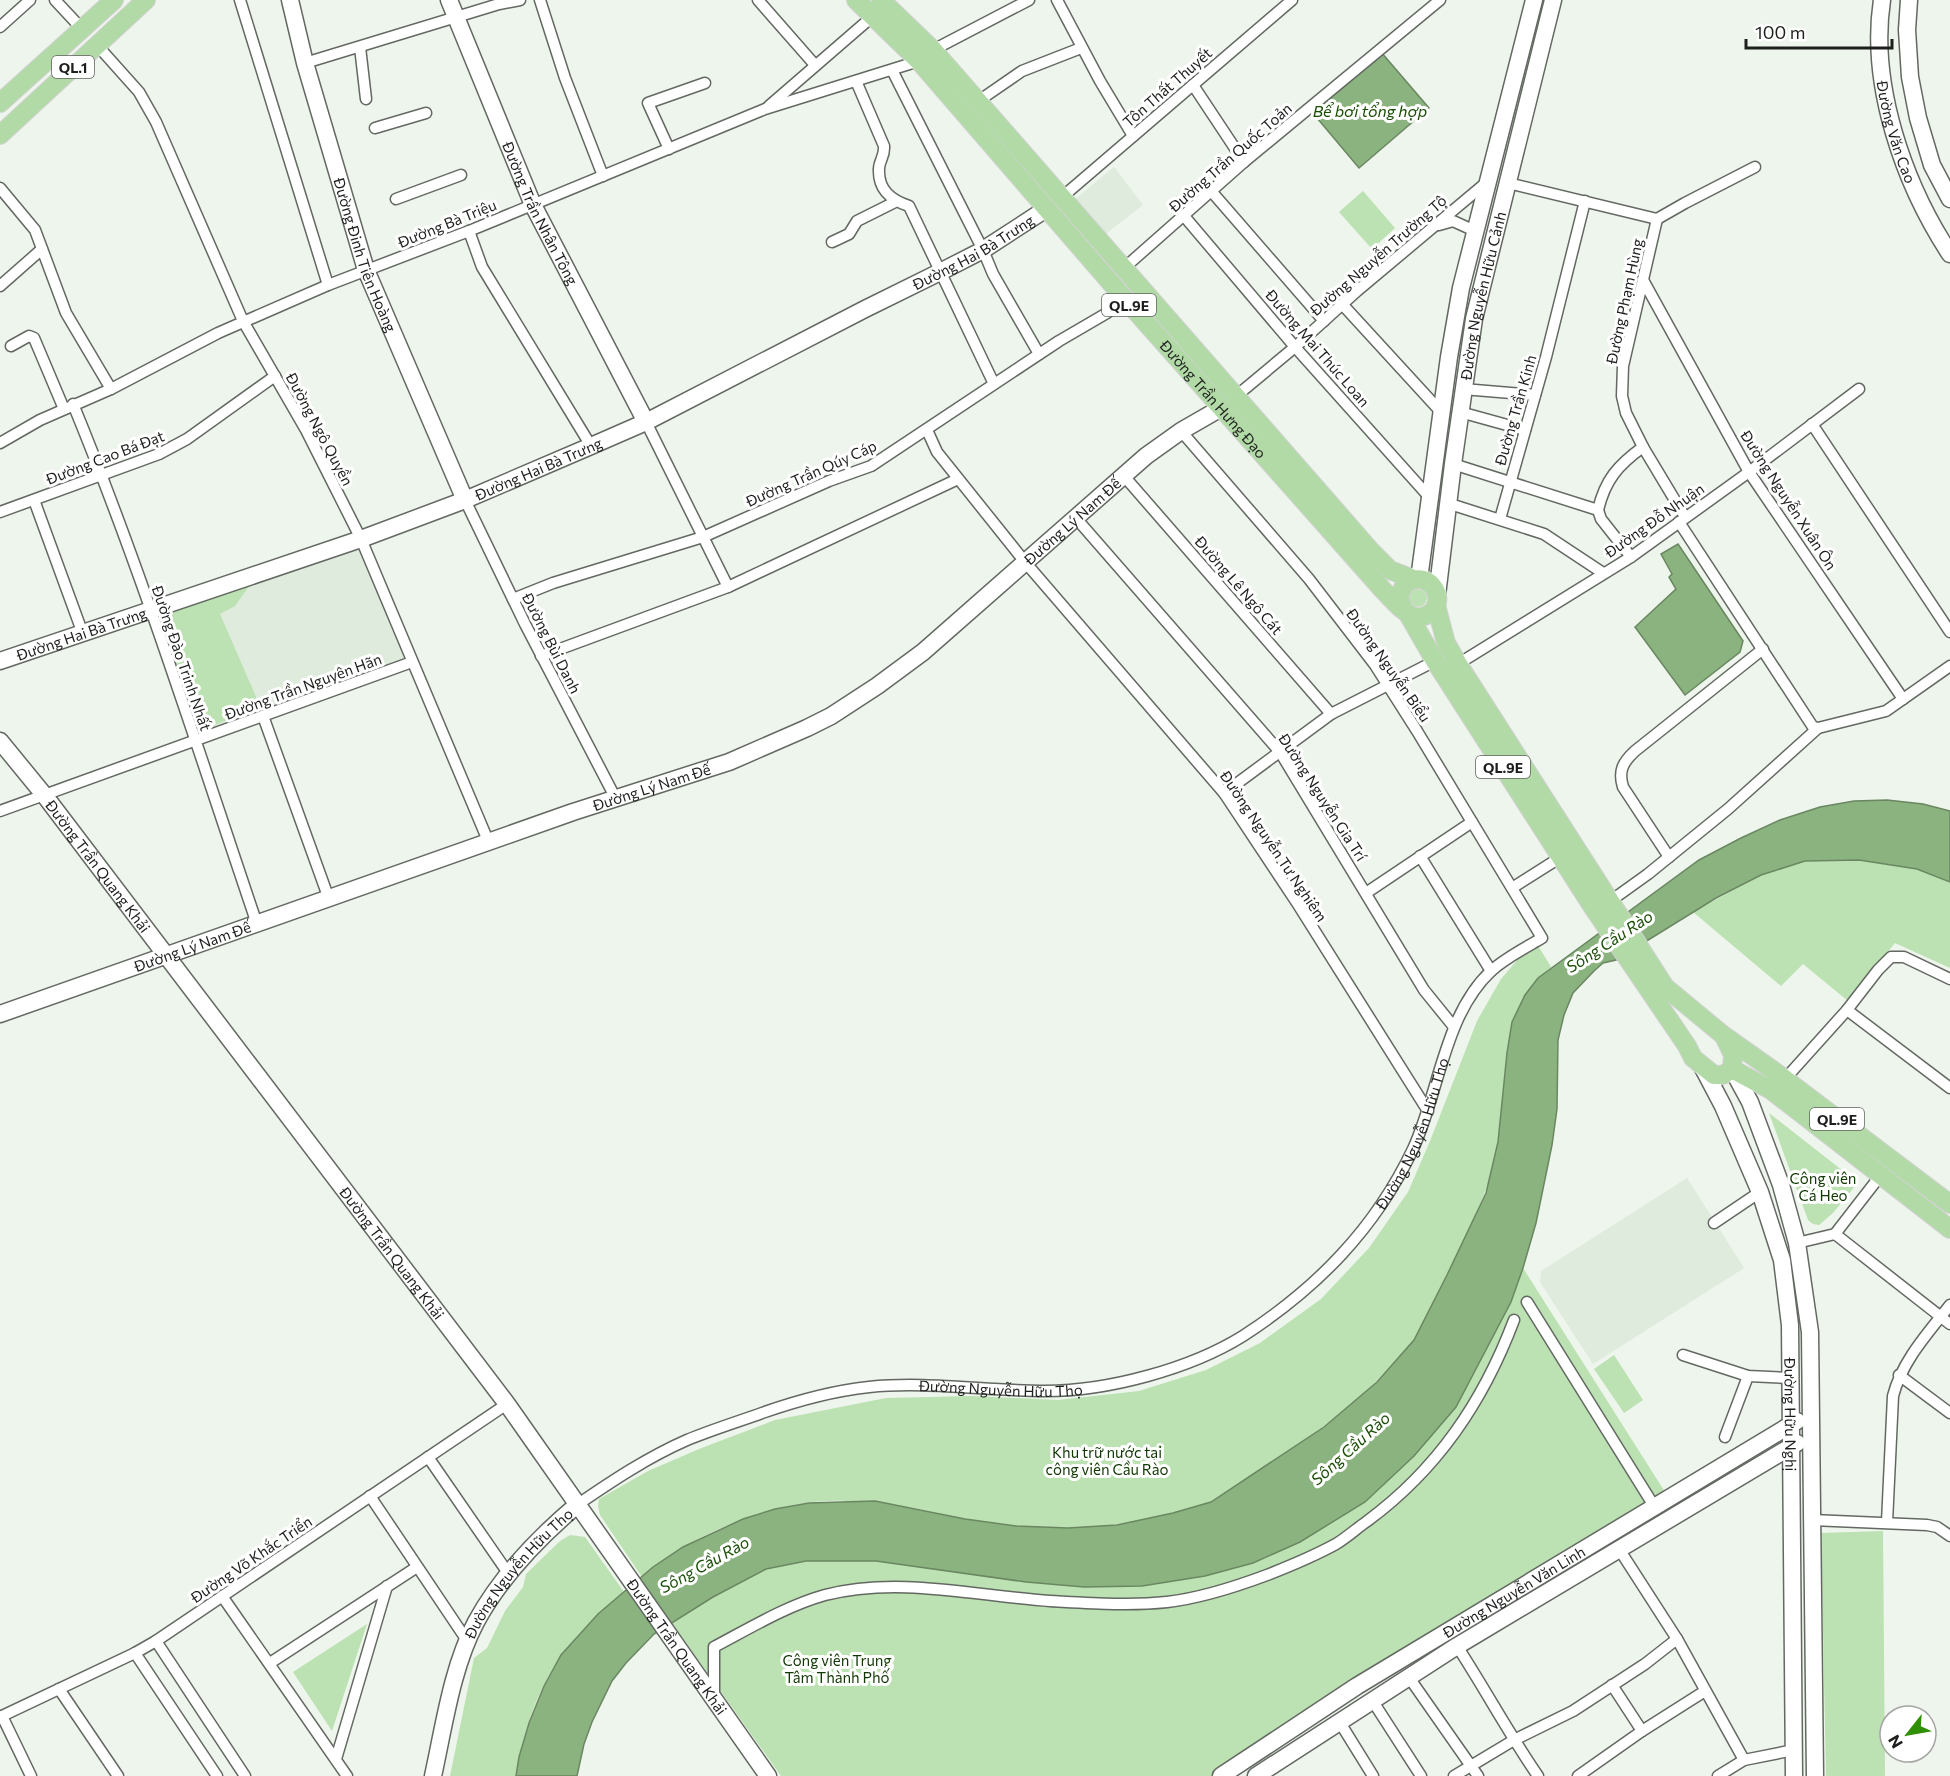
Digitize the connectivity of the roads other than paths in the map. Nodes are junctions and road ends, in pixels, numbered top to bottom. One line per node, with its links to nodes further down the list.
1 (30, 0): 22 (street)
2 (56, 0): 23 (street)
3 (114, 0): 23 (main road, QL.1)
4 (146, 0): 24 (main road, QL.1)
5 (240, 0): 72 (street)
6 (291, 0): 28 (street, Đường Đinh Tiên Hoàng)
7 (449, 0): 21 (street, Đường Trần Nhân Tông)
8 (520, 0): 21 (street)
9 (540, 0): 46 (street)
10 (758, 0): 29 (street)
11 (856, 0): 20 (main road, Đường Trần Hưng Đạo / QL.9E)
12 (1029, 0): 27 (street, Đường Bà Triệu)
13 (1057, 0): 26 (street)
14 (1440, 0): 43 (street, Đường Trần Quốc Toản)
15 (1534, 0): 47 (street, Đường Nguyễn Hữu Cảnh)
16 (1552, 0): 48 (street, Đường Nguyễn Hữu Cảnh)
17 (1882, 0): 67 (street, Đường Văn Cao)
18 (1909, 0): 53 (street, Đường Văn Cao)
19 (1287, 2): 33 (street, Tôn Thất Thuyết)
20 (883, 5): 27 (main road, Đường Trần Hưng Đạo / QL.9E); 29 (street)
21 (458, 18): 25 (street); 56 (street, Đường Trần Nhân Tông)
22 (0, 27)
23 (82, 29): 24 (main road); 36 (main road, QL.1)
24 (97, 45): 40 (main road, QL.1); 76 (street, Đường Ngô Quyền)
25 (360, 47): 28 (street); 34 (street)
26 (1082, 48): 35 (street); 41 (street)
27 (926, 56): 30 (street, Đường Bà Triệu); 35 (main road, Đường Trần Hưng Đạo / QL.9E); 57 (main road, Đường Trần Hưng Đạo / QL.9E)
28 (305, 63): 69 (street, Đường Đinh Tiên Hoàng)
29 (814, 65): 37 (street)
30 (892, 70): 31 (street, Đường Bà Triệu); 66 (street)
31 (856, 81): 37 (street, Đường Bà Triệu); 55 (street)
32 (705, 83): 42 (street)
33 (1193, 85): 41 (street, Tôn Thất Thuyết); 43 (street)
34 (366, 99)
35 (977, 102): 51 (main road, Đường Trần Hưng Đạo / QL.9E)
36 (0, 103)
37 (765, 109): 42 (street, Đường Bà Triệu)
38 (426, 113): 39 (street)
39 (375, 128)
40 (0, 135)
41 (1132, 136): 51 (street, Tôn Thất Thuyết)
42 (669, 149): 46 (street, Đường Bà Triệu)
43 (1244, 162): 50 (street, Đường Trần Quốc Toản)
44 (1755, 167): 59 (street)
45 (461, 176): 52 (street)
46 (603, 176): 56 (street, Đường Bà Triệu)
47 (1487, 182): 48 (street); 60 (street, Đường Nguyễn Trường Tộ); 62 (street, Đường Nguyễn Hữu Cảnh)
48 (1508, 183): 54 (street); 63 (street, Đường Nguyễn Hữu Cảnh)
49 (0, 188): 65 (street)
50 (1212, 192): 58 (street, Đường Trần Quốc Toản); 77 (street)
51 (1061, 198): 57 (main road); 68 (main road, Đường Trần Hưng Đạo / QL.9E)
52 (396, 199)
53 (1950, 199)
54 (1585, 201): 59 (street); 86 (street, Đường Trần Kinh)
55 (895, 202): 64 (street); 70 (street)
56 (533, 205): 61 (street, Đường Bà Triệu); 91 (street, Đường Trần Nhân Tông)
57 (1046, 210): 66 (street, Đường Hai Bà Trưng); 74 (main road, Đường Trần Hưng Đạo / QL.9E)
58 (1184, 216): 68 (street, Đường Trần Quốc Toản); 79 (street, Đường Mai Thúc Loan)
59 (1657, 219): 71 (street, Đường Phạm Hùng)
60 (1431, 229): 62 (street); 75 (street, Đường Nguyễn Trường Tộ)
61 (469, 231): 69 (street, Đường Bà Triệu); 97 (street)
62 (1475, 231): 63 (street); 90 (street, Đường Nguyễn Hữu Cảnh)
63 (1494, 238): 84 (street, Đường Nguyễn Hữu Cảnh)
64 (832, 243)
65 (42, 249): 73 (street); 83 (street)
66 (983, 250): 70 (street, Đường Hai Bà Trưng); 80 (street)
67 (1950, 254)
68 (1123, 269): 87 (main road, Đường Trần Hưng Đạo / QL.9E)
69 (366, 270): 72 (street, Đường Bà Triệu); 107 (street, Đường Đinh Tiên Hoàng)
70 (940, 272): 82 (street); 91 (street, Đường Hai Bà Trưng)
71 (1643, 280): 98 (street, Đường Phạm Hùng); 100 (street, Đường Nguyễn Xuân Ôn)
72 (328, 285): 76 (street, Đường Bà Triệu)
73 (0, 286)
74 (1124, 298): 80 (street, Đường Trần Qúy Cáp); 87 (main road, Đường Trần Hưng Đạo / QL.9E)
75 (1342, 304): 77 (street, Đường Nguyễn Trường Tộ); 90 (street)
76 (243, 321): 81 (street, Đường Ngô Quyền); 83 (street, Đường Bà Triệu)
77 (1324, 321): 79 (street, Đường Nguyễn Trường Tộ)
78 (11, 346): 88 (street, Đường Đào Trinh Nhất)
79 (1295, 347): 87 (street, Đường Nguyễn Trường Tộ); 105 (street, Đường Mai Thúc Loan)
80 (1039, 354): 82 (street, Đường Trần Qúy Cáp)
81 (274, 376): 101 (street, Đường Cao Bá Đạt); 115 (street, Đường Ngô Quyền)
82 (993, 384): 93 (street, Đường Trần Qúy Cáp)
83 (111, 389): 88 (street, Đường Bà Triệu)
84 (1463, 389): 86 (street); 89 (street, Đường Nguyễn Hữu Cảnh)
85 (1859, 389): 92 (street, Đường Đỗ Nhuận)
86 (1535, 395): 94 (street, Đường Trần Kinh)
87 (1228, 403): 95 (street, Đường Lý Nam Đế); 119 (main road, Đường Trần Hưng Đạo / QL.9E); 124 (main road, Đường Trần Hưng Đạo / QL.9E)
88 (69, 406): 96 (street, Đường Bà Triệu); 101 (street, Đường Đào Trinh Nhất)
89 (1460, 412): 94 (street); 99 (street, Đường Nguyễn Hữu Cảnh)
90 (1442, 413): 105 (street, Đường Nguyễn Hữu Cảnh)
91 (646, 422): 97 (street, Đường Hai Bà Trưng); 114 (street)
92 (1812, 424): 100 (street, Đường Đỗ Nhuận); 125 (street)
93 (927, 430): 103 (street, Đường Nguyễn Tư Nghiêm); 114 (street, Đường Trần Qúy Cáp)
94 (1525, 430): 104 (street, Đường Trần Kinh)
95 (1181, 431): 102 (street, Đường Lý Nam Đế); 134 (street, Đường Nguyễn Biểu)
96 (0, 443)
97 (591, 447): 107 (street, Đường Hai Bà Trưng)
98 (1643, 447): 109 (street); 113 (street, Đường Phạm Hùng)
99 (1452, 464): 104 (street); 108 (street, Đường Nguyễn Hữu Cảnh)
100 (1749, 472): 113 (street, Đường Đỗ Nhuận); 135 (street, Đường Nguyễn Xuân Ôn)
101 (103, 476): 106 (street, Đường Cao Bá Đạt); 123 (street, Đường Đào Trinh Nhất)
102 (1124, 476): 111 (street, Đường Lý Nam Đế); 136 (street, Đường Lê Ngô Cát)
103 (958, 479): 117 (street, Đường Nguyễn Tư Nghiêm); 120 (street)
104 (1510, 483): 109 (street, Đường Trần Kinh); 112 (street)
105 (1431, 499): 119 (street, Đường Nguyễn Hữu Cảnh)
106 (34, 500): 110 (street, Đường Cao Bá Đạt); 126 (street)
107 (465, 500): 115 (street, Đường Hai Bà Trưng); 121 (street, Đường Bùi Danh)
108 (1447, 503): 112 (street); 122 (street, Đường Nguyễn Hữu Cảnh)
109 (1598, 510): 116 (street)
110 (0, 512)
111 (1075, 517): 117 (street, Đường Lý Nam Đế); 141 (street, Đường Nguyễn Gia Trí)
112 (1500, 519): 118 (street)
113 (1682, 520): 116 (street, Đường Đỗ Nhuận); 127 (street, Đường Phạm Hùng)
114 (703, 537): 120 (street); 121 (street, Đường Trần Qúy Cáp)
115 (361, 539): 123 (street, Đường Hai Bà Trưng); 131 (street, Đường Ngô Quyền)
116 (1631, 557): 118 (street, Đường Đỗ Nhuận)
117 (1024, 562): 142 (street, Đường Nguyễn Tư Nghiêm); 144 (street, Đường Lý Nam Đế)
118 (1603, 573): 132 (street, Đường Đỗ Nhuận)
119 (1416, 579): 122 (main road); 124 (main road)
120 (728, 587): 128 (street)
121 (513, 599): 128 (street, Đường Bùi Danh)
122 (1436, 600): 124 (main road); 132 (main road, Đường Trần Hưng Đạo / QL.9E)
123 (151, 611): 126 (street, Đường Hai Bà Trưng); 140 (street, Đường Đào Trinh Nhất)
124 (1405, 611): 130 (main road, Đường Trần Hưng Đạo / QL.9E)
125 (1950, 632)
126 (83, 634): 129 (street, Đường Hai Bà Trưng)
127 (1763, 650): 138 (street, Đường Phạm Hùng); 150 (street)
128 (541, 656): 144 (street, Đường Bùi Danh)
129 (0, 661)
130 (1435, 661): 134 (street); 149 (main road, Đường Trần Hưng Đạo / QL.9E)
131 (412, 662): 137 (street, Đường Trần Nguyên Hãn); 147 (street, Đường Ngô Quyền)
132 (1458, 664): 154 (main road, Đường Trần Hưng Đạo / QL.9E)
133 (1950, 666): 135 (street)
134 (1388, 685): 136 (street); 146 (street, Đường Nguyễn Biểu)
135 (1903, 699): 138 (street)
136 (1331, 714): 141 (street)
137 (263, 716): 140 (street, Đường Trần Nguyên Hãn); 153 (street)
138 (1818, 728): 150 (street)
139 (0, 741): 143 (street, Đường Trần Quang Khải)
140 (195, 741): 143 (street, Đường Trần Nguyên Hãn); 155 (street, Đường Đào Trinh Nhất)
141 (1280, 752): 142 (street); 152 (street, Đường Nguyễn Gia Trí)
142 (1224, 793): 170 (street, Đường Nguyễn Tư Nghiêm)
143 (45, 796): 145 (street, Đường Trần Nguyên Hãn); 158 (street, Đường Trần Quang Khải)
144 (616, 799): 147 (street, Đường Lý Nam Đế)
145 (0, 811)
146 (1472, 822): 148 (street); 151 (street, Đường Nguyễn Biểu)
147 (489, 843): 153 (street, Đường Lý Nam Đế)
148 (1420, 856): 152 (street); 159 (street)
149 (1561, 857): 151 (street); 154 (main road, Đường Trần Hưng Đạo / QL.9E)
150 (1669, 857): 154 (street)
151 (1512, 888): 156 (street, Đường Nguyễn Biểu)
152 (1365, 893): 163 (street, Đường Nguyễn Gia Trí)
153 (329, 899): 155 (street, Đường Lý Nam Đế)
154 (1608, 911): 157 (main road, Đường Trần Hưng Đạo / QL.9E)
155 (257, 924): 158 (street, Đường Lý Nam Đế)
156 (1542, 938): 159 (street, Đường Nguyễn Hữu Thọ)
157 (1630, 950): 164 (main road, Đường Trần Hưng Đạo / QL.9E); 165 (main road, Đường Trần Hưng Đạo / QL.9E)
158 (167, 956): 162 (street, Đường Lý Nam Đế); 187 (street, Đường Trần Quang Khải)
159 (1491, 971): 163 (street, Đường Nguyễn Hữu Thọ)
160 (1950, 979): 161 (street)
161 (1847, 1010): 168 (street); 169 (street)
162 (0, 1014)
163 (1454, 1027): 170 (street, Đường Nguyễn Hữu Thọ)
164 (1717, 1030): 165 (main road); 167 (main road); 168 (main road, Đường Trần Hưng Đạo / QL.9E)
165 (1687, 1046): 166 (main road, Đường Trần Hưng Đạo)
166 (1703, 1068): 167 (main road); 173 (street, Đường Hữu Nghị)
167 (1732, 1069): 172 (main road, QL.9E); 178 (street, Đường Hữu Nghị)
168 (1785, 1079): 171 (main road, Đường Trần Hưng Đạo / QL.9E)
169 (1950, 1088)
170 (1428, 1111): 196 (street, Đường Nguyễn Hữu Thọ)
171 (1892, 1159): 172 (main road); 174 (main road, Đường Trần Hưng Đạo / QL.9E)
172 (1880, 1176): 176 (main road, QL.9E); 177 (street)
173 (1760, 1192): 175 (street); 186 (street, Đường Hữu Nghị)
174 (1950, 1204)
175 (1714, 1223)
176 (1950, 1229)
177 (1834, 1234): 178 (street); 182 (street)
178 (1797, 1243): 188 (street, Đường Hữu Nghị)
179 (1527, 1302): 197 (street)
180 (1950, 1305): 182 (street)
181 (1515, 1320): 219 (street)
182 (1945, 1320): 184 (street)
183 (1683, 1355): 185 (street)
184 (1899, 1375): 189 (street); 200 (street)
185 (1748, 1377): 186 (street); 192 (street)
186 (1790, 1378): 190 (street, Đường Hữu Nghị)
187 (507, 1404): 194 (street, Đường Võ Khắc Triển); 196 (street, Đường Trần Quang Khải)
188 (1811, 1413): 190 (street, Đường Nguyễn Văn Linh); 191 (street, Đường Hữu Nghị)
189 (1950, 1413)
190 (1791, 1425): 193 (street, Đường Hữu Nghị); 197 (street, Đường Nguyễn Văn Linh)
191 (1811, 1434): 193 (street, Đường Nguyễn Văn Linh); 198 (street, Đường Hữu Nghị)
192 (1725, 1437)
193 (1791, 1446): 199 (street, Đường Nguyễn Văn Linh); 212 (street, Đường Hữu Nghị)
194 (428, 1457): 195 (street, Đường Võ Khắc Triển); 204 (street)
195 (370, 1496): 203 (street); 206 (street, Đường Võ Khắc Triển)
196 (577, 1505): 204 (street, Đường Nguyễn Hữu Thọ); 219 (street, Đường Trần Quang Khải)
197 (1654, 1506): 199 (street); 238 (street, Đường Nguyễn Văn Linh)
198 (1812, 1520): 200 (street); 213 (street, Đường Hữu Nghị)
199 (1664, 1522): 202 (street, Đường Nguyễn Văn Linh)
200 (1887, 1522): 201 (street)
201 (1950, 1536)
202 (1618, 1549): 207 (street); 210 (street, Đường Nguyễn Văn Linh)
203 (417, 1567): 205 (street); 209 (street)
204 (508, 1573): 209 (street, Đường Nguyễn Hữu Thọ)
205 (387, 1586): 214 (street); 228 (street)
206 (222, 1596): 208 (street, Đường Võ Khắc Triển); 214 (street)
207 (1677, 1639): 216 (street); 218 (street)
208 (156, 1641): 211 (street, Đường Võ Khắc Triển); 235 (street)
209 (468, 1642): 237 (street, Đường Nguyễn Hữu Thọ)
210 (1457, 1646): 215 (street, Đường Nguyễn Văn Linh); 226 (street)
211 (135, 1653): 217 (street, Đường Võ Khắc Triển); 234 (street)
212 (1793, 1653): 213 (street); 220 (street, Đường Hữu Nghị)
213 (1814, 1657): 222 (street, Đường Hữu Nghị)
214 (270, 1664): 228 (street)
215 (1408, 1676): 221 (street, Đường Nguyễn Văn Linh); 230 (street)
216 (1612, 1685): 225 (street); 226 (street)
217 (59, 1689): 223 (street, Đường Võ Khắc Triển); 233 (street)
218 (1705, 1691): 225 (street); 229 (street)
219 (714, 1698): 231 (street, Đường Trần Quang Khải)
220 (1793, 1698): 222 (street); 227 (street, Đường Hữu Nghị)
221 (1372, 1700): 224 (street, Đường Nguyễn Văn Linh); 241 (street)
222 (1814, 1700): 248 (street, Đường Hữu Nghị)
223 (1, 1717): 232 (street)
224 (1339, 1721): 239 (street, Đường Nguyễn Văn Linh); 240 (street)
225 (1642, 1731): 245 (street)
226 (1514, 1740): 230 (street); 244 (street)
227 (1794, 1750): 229 (street); 247 (street, Đường Hữu Nghị)
228 (336, 1759): 236 (street)
229 (1744, 1760): 246 (street)
230 (1471, 1766): 242 (street); 243 (street)
231 (772, 1775)
232 (31, 1776)
233 (118, 1776)
234 (218, 1776)
235 (245, 1776)
236 (347, 1776)
237 (433, 1776)
238 (1221, 1776)
239 (1257, 1776)
240 (1373, 1776)
241 (1421, 1776)
242 (1454, 1776)
243 (1478, 1776)
244 (1538, 1776)
245 (1578, 1776)
246 (1718, 1776)
247 (1794, 1776)
248 (1815, 1776)

